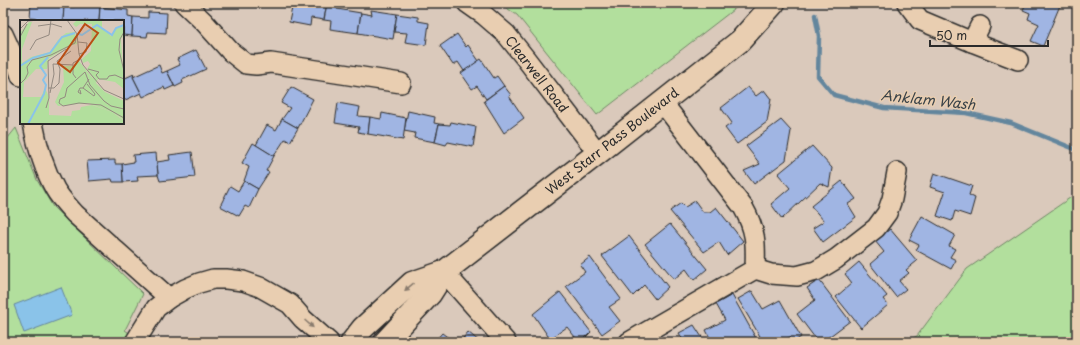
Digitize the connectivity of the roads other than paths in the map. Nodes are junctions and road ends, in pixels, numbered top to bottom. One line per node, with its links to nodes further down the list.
1 (184, 3): 8 (street)
2 (467, 3): 11 (street, Clearwell Road)
3 (774, 3): 9 (street, West Starr Pass Boulevard)
4 (907, 3): 6 (street)
5 (3, 34): 7 (street)
6 (1018, 60)
7 (20, 73)
8 (401, 83)
9 (662, 102): 11 (street, West Starr Pass Boulevard); 13 (street)
10 (33, 124): 15 (street)
11 (598, 153): 14 (street, West Starr Pass Boulevard)
12 (897, 172): 13 (street)
13 (755, 269): 23 (street)
14 (444, 272): 20 (street, West Starr Pass Boulevard, one-way to 20); 21 (street, West Starr Pass Boulevard); 22 (street)
15 (169, 298): 16 (street); 17 (street)
16 (290, 304): 18 (street, one-way to 18); 19 (street)
17 (135, 342)
18 (329, 342)
19 (348, 342)
20 (352, 342)
21 (385, 342)
22 (506, 342)
23 (628, 342)

